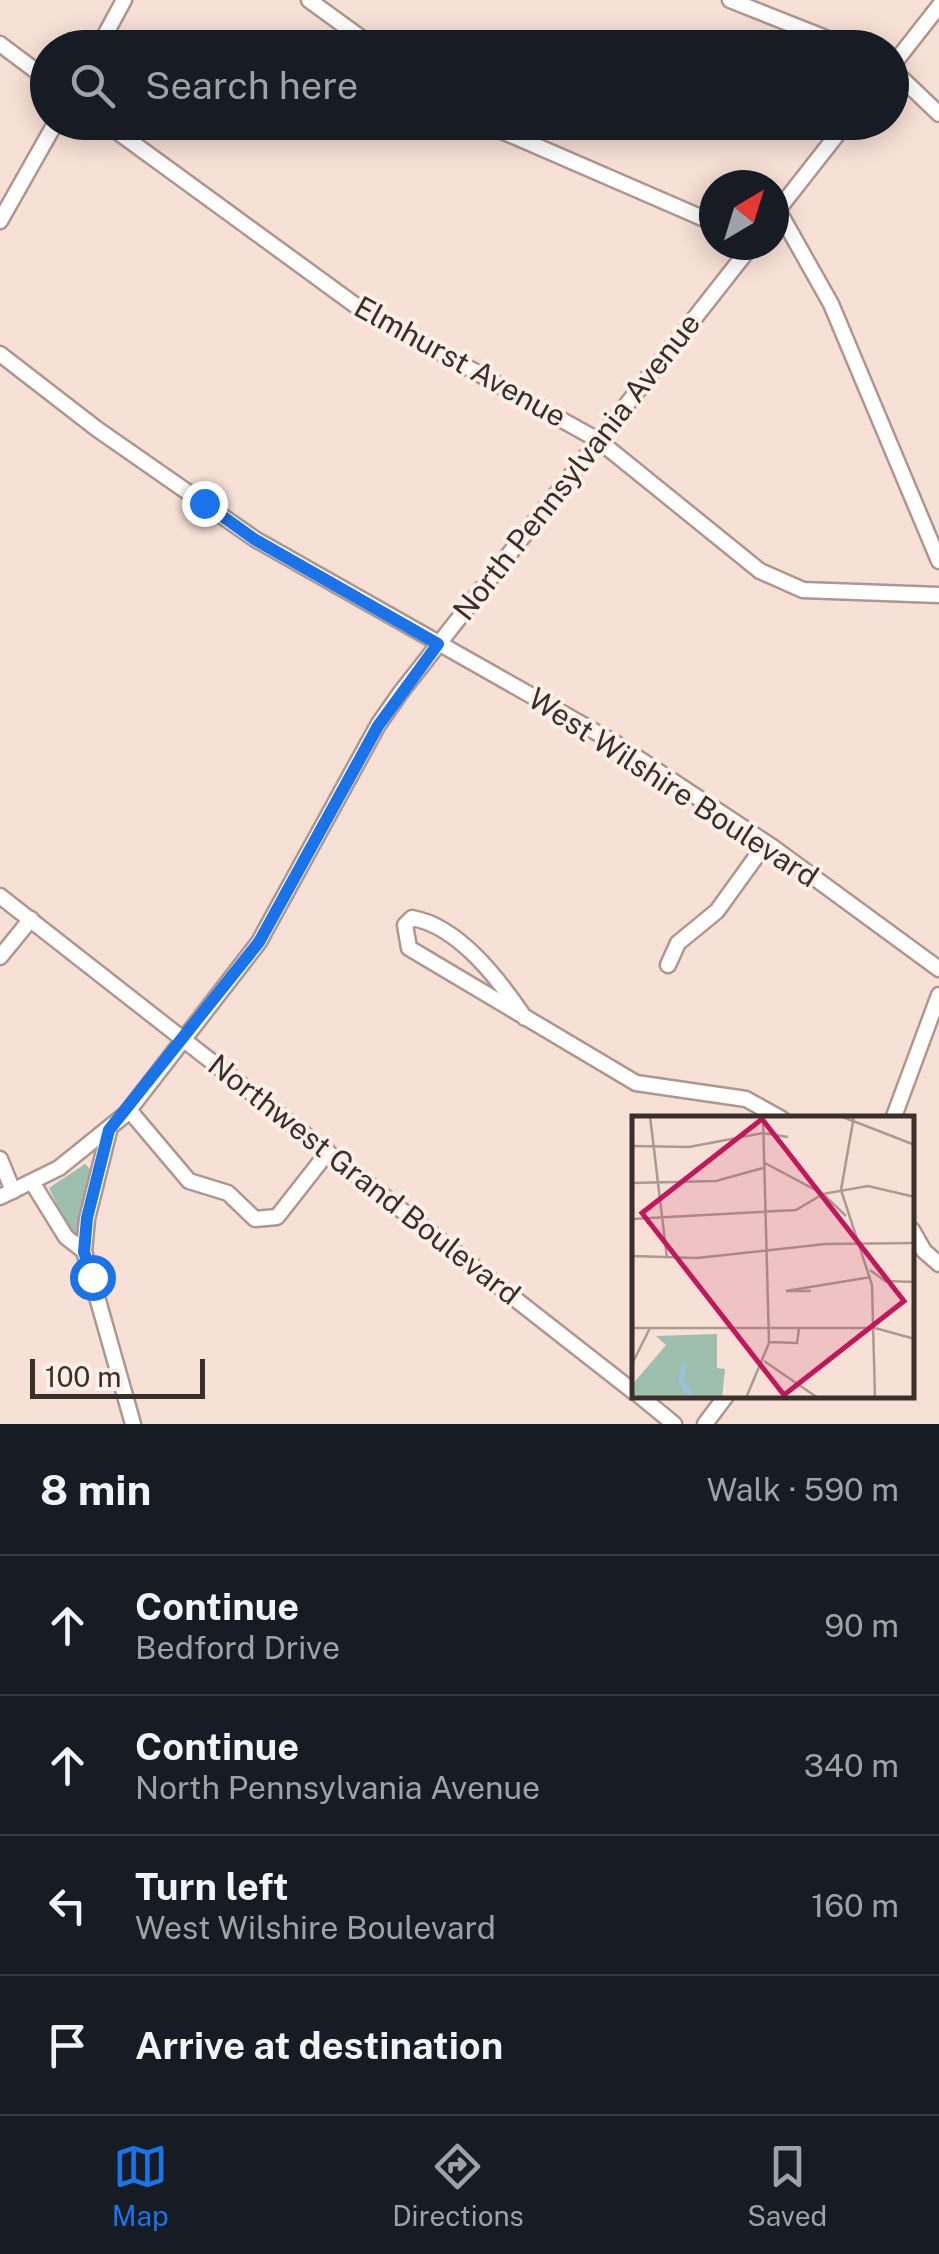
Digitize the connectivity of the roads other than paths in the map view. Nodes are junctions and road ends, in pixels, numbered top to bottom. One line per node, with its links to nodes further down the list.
1 (124, 0): 5 (street)
2 (309, 0): 6 (street)
3 (730, 0): 7 (street)
4 (939, 6): 9 (street)
5 (108, 30)
6 (350, 30)
7 (805, 30)
8 (0, 44): 10 (street)
9 (909, 46)
10 (30, 66)
11 (909, 85): 12 (street)
12 (939, 114)
13 (46, 140): 19 (street)
14 (129, 140): 23 (street, Elmhurst Avenue)
15 (522, 140): 18 (street)
16 (833, 140): 17 (street)
17 (789, 196)
18 (699, 217)
19 (0, 221)
20 (789, 235): 24 (street)
21 (740, 260): 23 (street, North Pennsylvania Avenue)
22 (0, 354): 26 (street, West Wilshire Boulevard)
23 (598, 440): 25 (street, Elmhurst Avenue); 26 (street, North Pennsylvania Avenue)
24 (939, 561)
25 (939, 595)
26 (438, 644): 27 (street, West Wilshire Boulevard); 35 (street, North Pennsylvania Avenue)
27 (766, 843): 31 (street); 32 (street, West Wilshire Boulevard)
28 (2, 902): 29 (street, Northwest Grand Boulevard)
29 (31, 920): 30 (street); 35 (street, Northwest Grand Boulevard)
30 (0, 957)
31 (668, 965)
32 (939, 969)
33 (939, 994): 38 (street)
34 (525, 1018): 34 (street); 37 (street)
35 (185, 1039): 36 (street, North Pennsylvania Avenue); 40 (street, Northwest Grand Boulevard)
36 (129, 1110): 39 (street, North Pennsylvania Avenue); 40 (street)
37 (777, 1116)
38 (894, 1116)
39 (109, 1130): 42 (street, North Pennsylvania Avenue); 45 (street)
40 (328, 1152): 47 (street, Northwest Grand Boulevard)
41 (0, 1160): 43 (street)
42 (32, 1182): 43 (street, North Pennsylvania Avenue); 45 (street)
43 (7, 1194)
44 (917, 1247): 46 (street)
45 (84, 1252): 50 (street)
46 (939, 1264)
47 (632, 1390)
48 (644, 1399): 51 (street)
49 (724, 1399): 52 (street)
50 (133, 1424)
51 (674, 1424)
52 (706, 1424)

